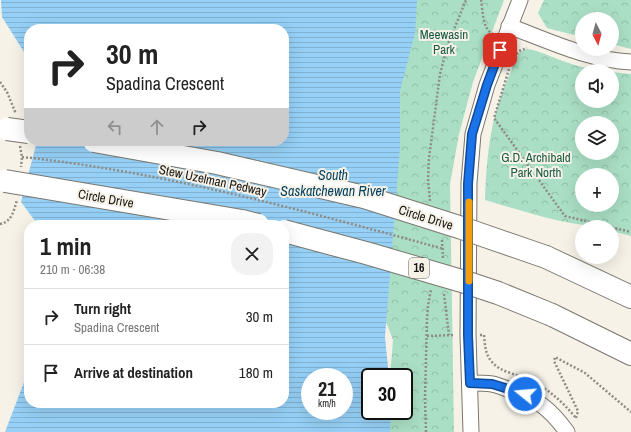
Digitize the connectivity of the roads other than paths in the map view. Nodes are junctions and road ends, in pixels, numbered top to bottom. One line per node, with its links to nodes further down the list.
1 (520, 0): 2 (street)
2 (509, 26): 3 (street); 12 (street)
3 (631, 62)
4 (4, 129): 5 (highway, bridge)
5 (24, 131)
6 (121, 146): 10 (highway, Circle Drive, bridge)
7 (3, 181): 8 (highway, Circle Drive, bridge)
8 (236, 220)
9 (289, 232): 11 (highway, 16, bridge)
10 (631, 297)
11 (631, 354)
12 (470, 383): 13 (street); 14 (street)
13 (471, 432)
14 (567, 432)

